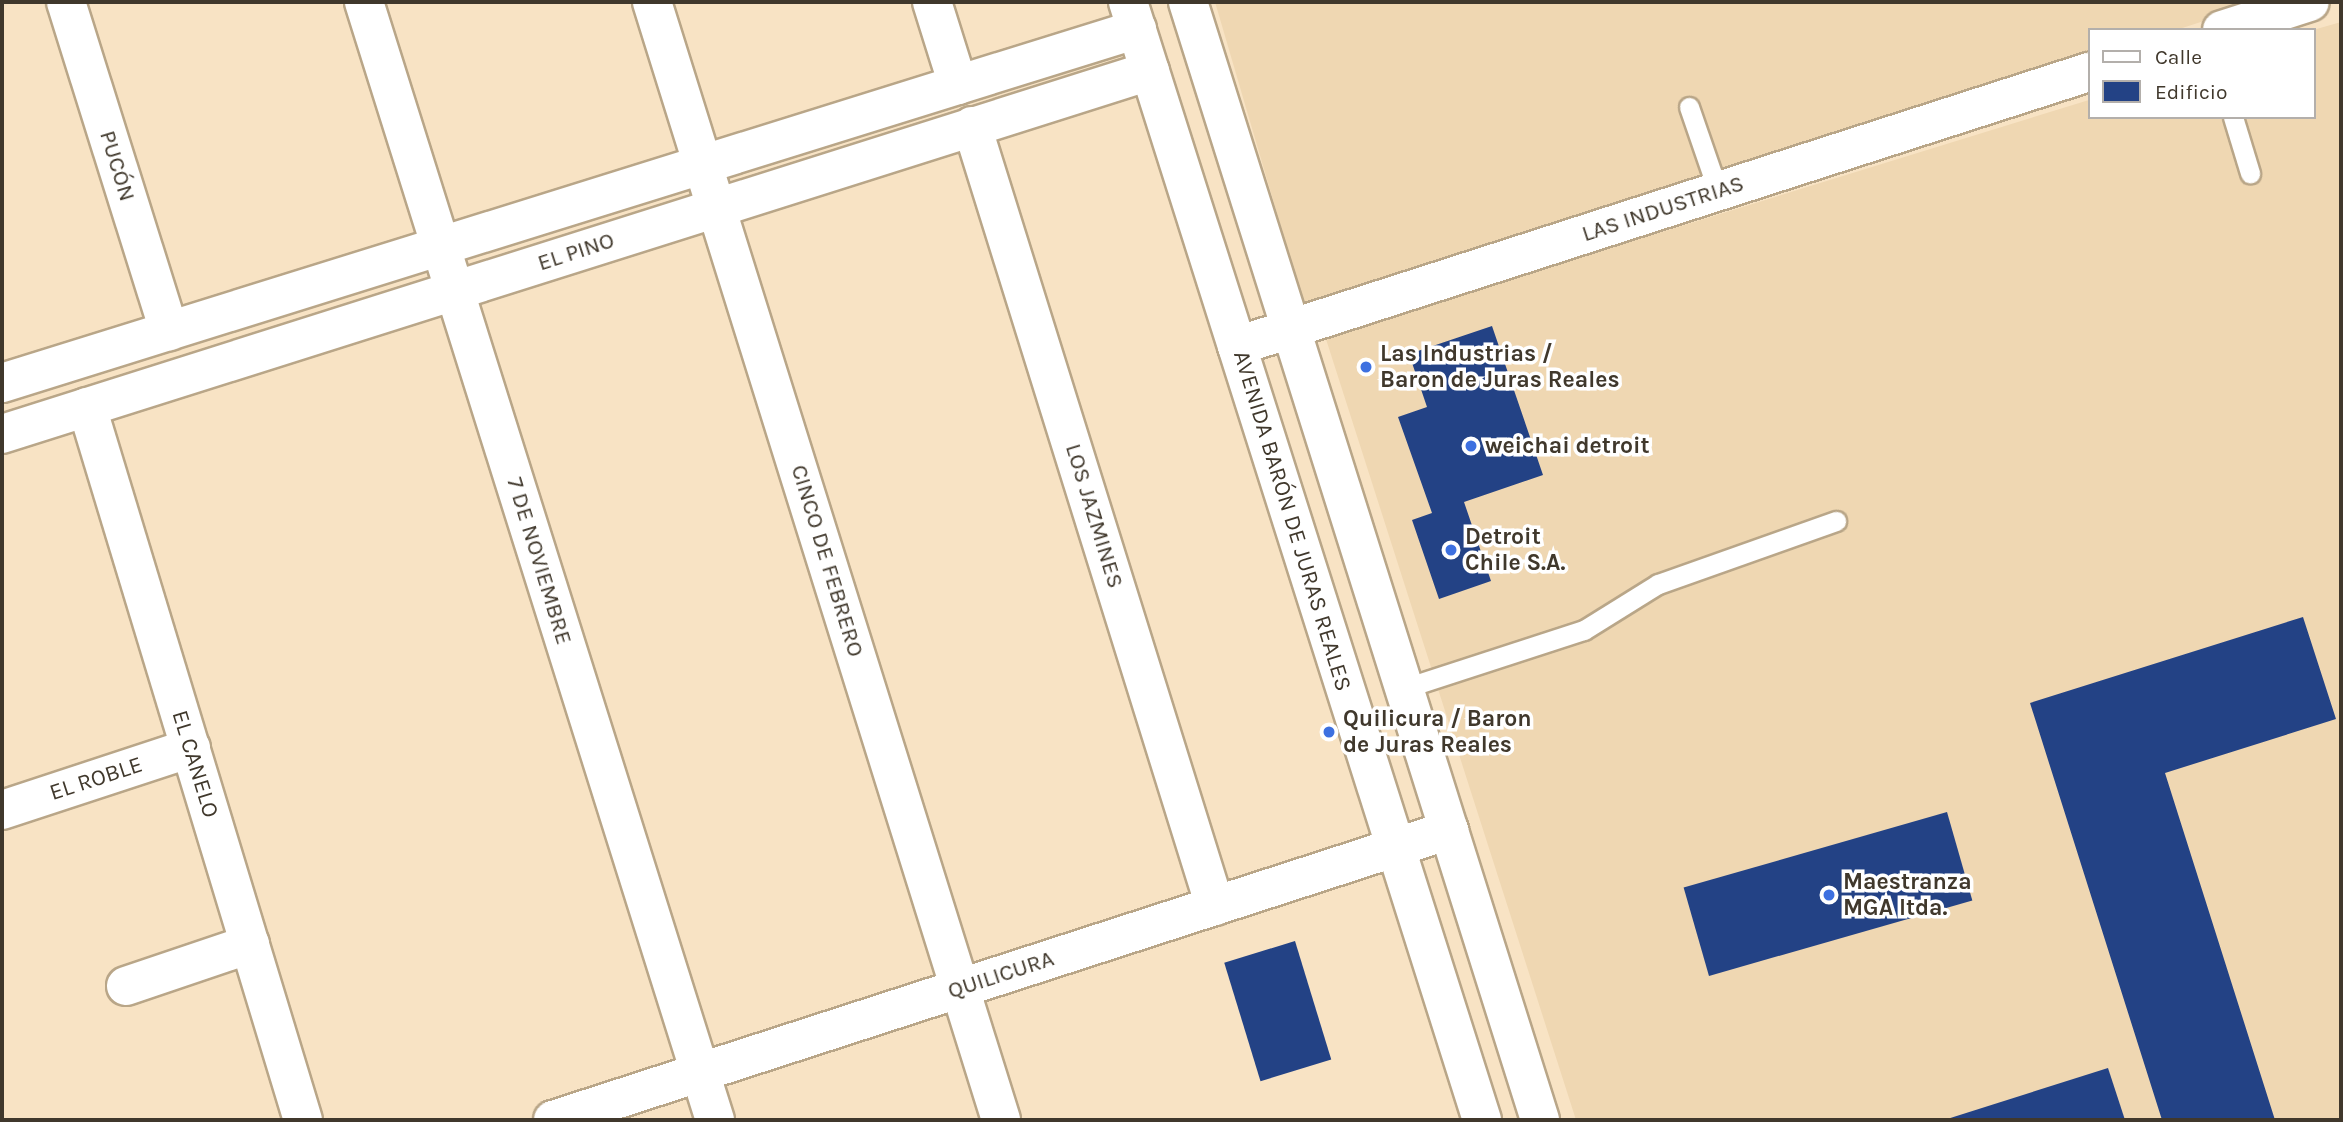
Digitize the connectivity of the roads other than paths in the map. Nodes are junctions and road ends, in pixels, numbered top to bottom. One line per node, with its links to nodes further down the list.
1 (66, 2): 22 (street, PUCÓN)
2 (364, 2): 19 (street, 7 DE NOVIEMBRE)
3 (652, 2): 15 (street, CINCO DE FEBRERO)
4 (932, 2): 11 (street)
5 (1188, 2): 21 (street)
6 (2310, 2): 8 (street)
7 (1132, 15): 9 (street, AVENIDA BARÓN DE JURAS REALES); 11 (street, EL PINO)
8 (2228, 28)
9 (1150, 71): 14 (street, EL PINO); 23 (street, AVENIDA BARÓN DE JURAS REALES)
10 (2088, 72): 17 (street, LAS INDUSTRIAS)
11 (958, 85): 15 (street, EL PINO)
12 (1689, 107): 17 (lane)
13 (2235, 119): 16 (lane)
14 (972, 126): 18 (street, EL PINO); 33 (street, LOS JAZMINES)
15 (703, 164): 18 (street, CINCO DE FEBRERO); 19 (street, EL PINO)
16 (2250, 173)
17 (1718, 191): 21 (street, LAS INDUSTRIAS)
18 (716, 207): 20 (street, EL PINO); 36 (street, CINCO DE FEBRERO)
19 (441, 246): 20 (street, 7 DE NOVIEMBRE); 22 (street, EL PINO)
20 (455, 290): 25 (street, EL PINO); 37 (street, 7 DE NOVIEMBRE)
21 (1291, 329): 23 (street, LAS INDUSTRIAS); 28 (street)
22 (169, 331): 24 (street, EL PINO)
23 (1237, 346): 32 (street, AVENIDA BARÓN DE JURAS REALES)
24 (2, 383)
25 (87, 407): 26 (street, EL PINO); 29 (street, EL CANELO)
26 (2, 434)
27 (1836, 521): 28 (lane)
28 (1405, 688): 31 (street)
29 (191, 748): 30 (street, EL ROBLE); 34 (street, EL CANELO)
30 (2, 810)
31 (1449, 830): 32 (street, QUILICURA); 43 (street)
32 (1395, 848): 33 (street, QUILICURA); 42 (street, AVENIDA BARÓN DE JURAS REALES)
33 (1215, 906): 36 (street, QUILICURA)
34 (250, 944): 35 (street); 38 (street, EL CANELO)
35 (126, 986)
36 (960, 989): 37 (street, QUILICURA); 41 (street, CINCO DE FEBRERO)
37 (700, 1073): 39 (street, QUILICURA); 40 (street, 7 DE NOVIEMBRE)
38 (303, 1120)
39 (553, 1120)
40 (715, 1120)
41 (1002, 1120)
42 (1482, 1120)
43 (1540, 1120)

